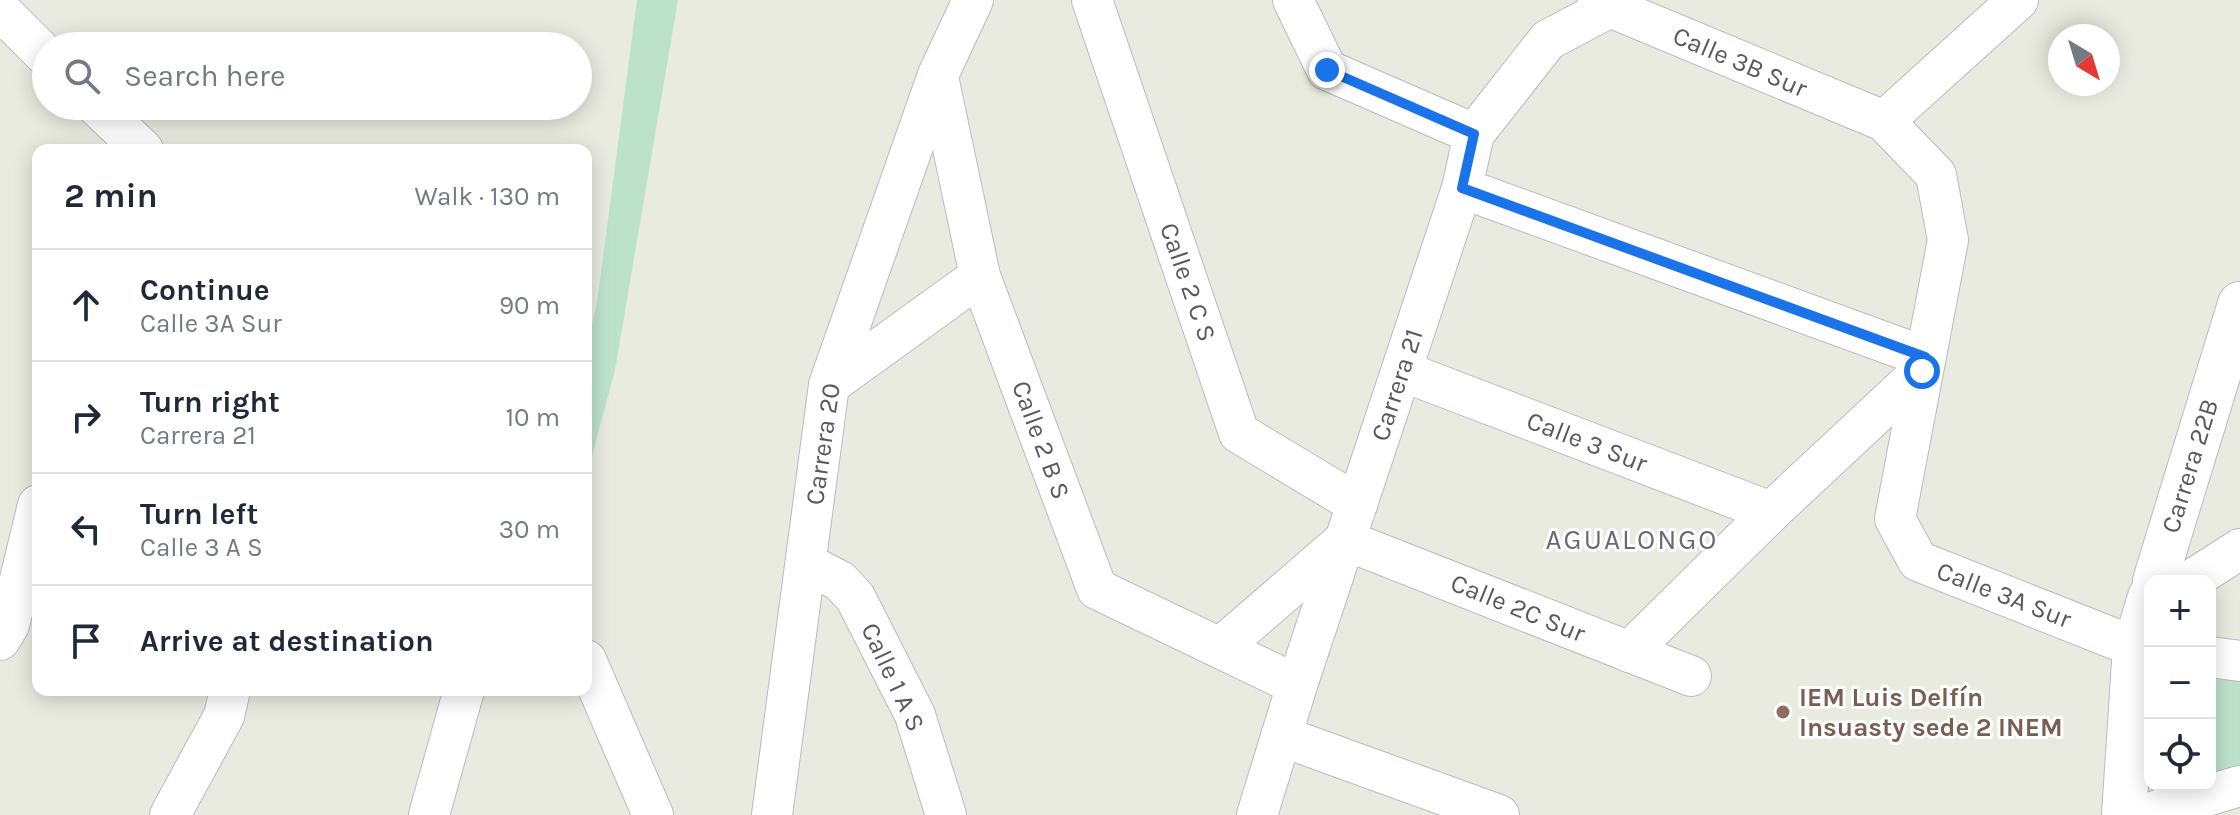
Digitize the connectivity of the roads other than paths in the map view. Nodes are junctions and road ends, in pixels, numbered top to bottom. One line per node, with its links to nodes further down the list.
1 (973, 0): 8 (street, Carrera 20)
2 (1092, 0): 20 (street, Calle 2 C S)
3 (1293, 0): 11 (street)
4 (2018, 0): 10 (street)
5 (1604, 4): 10 (street, Calle 3B Sur); 11 (street, Carrera 21)
6 (0, 10): 7 (street)
7 (32, 42)
8 (938, 75): 14 (street, Calle 2 B S); 18 (street, Carrera 20)
9 (109, 120): 12 (street)
10 (1884, 121): 16 (street)
11 (1474, 134): 13 (street, Carrera 21)
12 (130, 144)
13 (1462, 188): 16 (street); 17 (street, Carrera 21)
14 (980, 276): 18 (street); 29 (street, Calle 2 B S)
15 (2240, 304): 24 (street, Carrera 22B)
16 (1924, 364): 19 (street); 26 (street, Calle 3A Sur)
17 (1402, 371): 19 (street, Calle 3 Sur); 20 (street, Carrera 21)
18 (829, 385): 23 (street, Carrera 20)
19 (1771, 512): 30 (street)
20 (1351, 522): 29 (street); 30 (street, Calle 2C Sur); 35 (street, Carrera 21)
21 (32, 530): 27 (street)
22 (2240, 549): 25 (street)
23 (807, 564): 43 (street, Carrera 20); 44 (street, Calle 1 A S)
24 (2160, 575)
25 (2199, 575)
26 (2144, 614)
27 (0, 640)
28 (2144, 647): 47 (street, Carrera 22B)
29 (1220, 648): 35 (street, Calle 2 B S)
30 (1629, 652): 34 (street, Calle 2C Sur)
31 (2216, 658): 32 (street)
32 (2240, 661)
33 (592, 674): 40 (street)
34 (1691, 676)
35 (1297, 685): 38 (street, Carrera 21)
36 (229, 696): 41 (street)
37 (462, 696): 42 (street)
38 (1281, 736): 45 (street, Carrera 21); 46 (street)
39 (2240, 786): 48 (street)
40 (649, 811)
41 (170, 815)
42 (429, 815)
43 (772, 815)
44 (946, 815)
45 (1257, 815)
46 (1499, 815)
47 (2124, 815)
48 (2142, 815)

